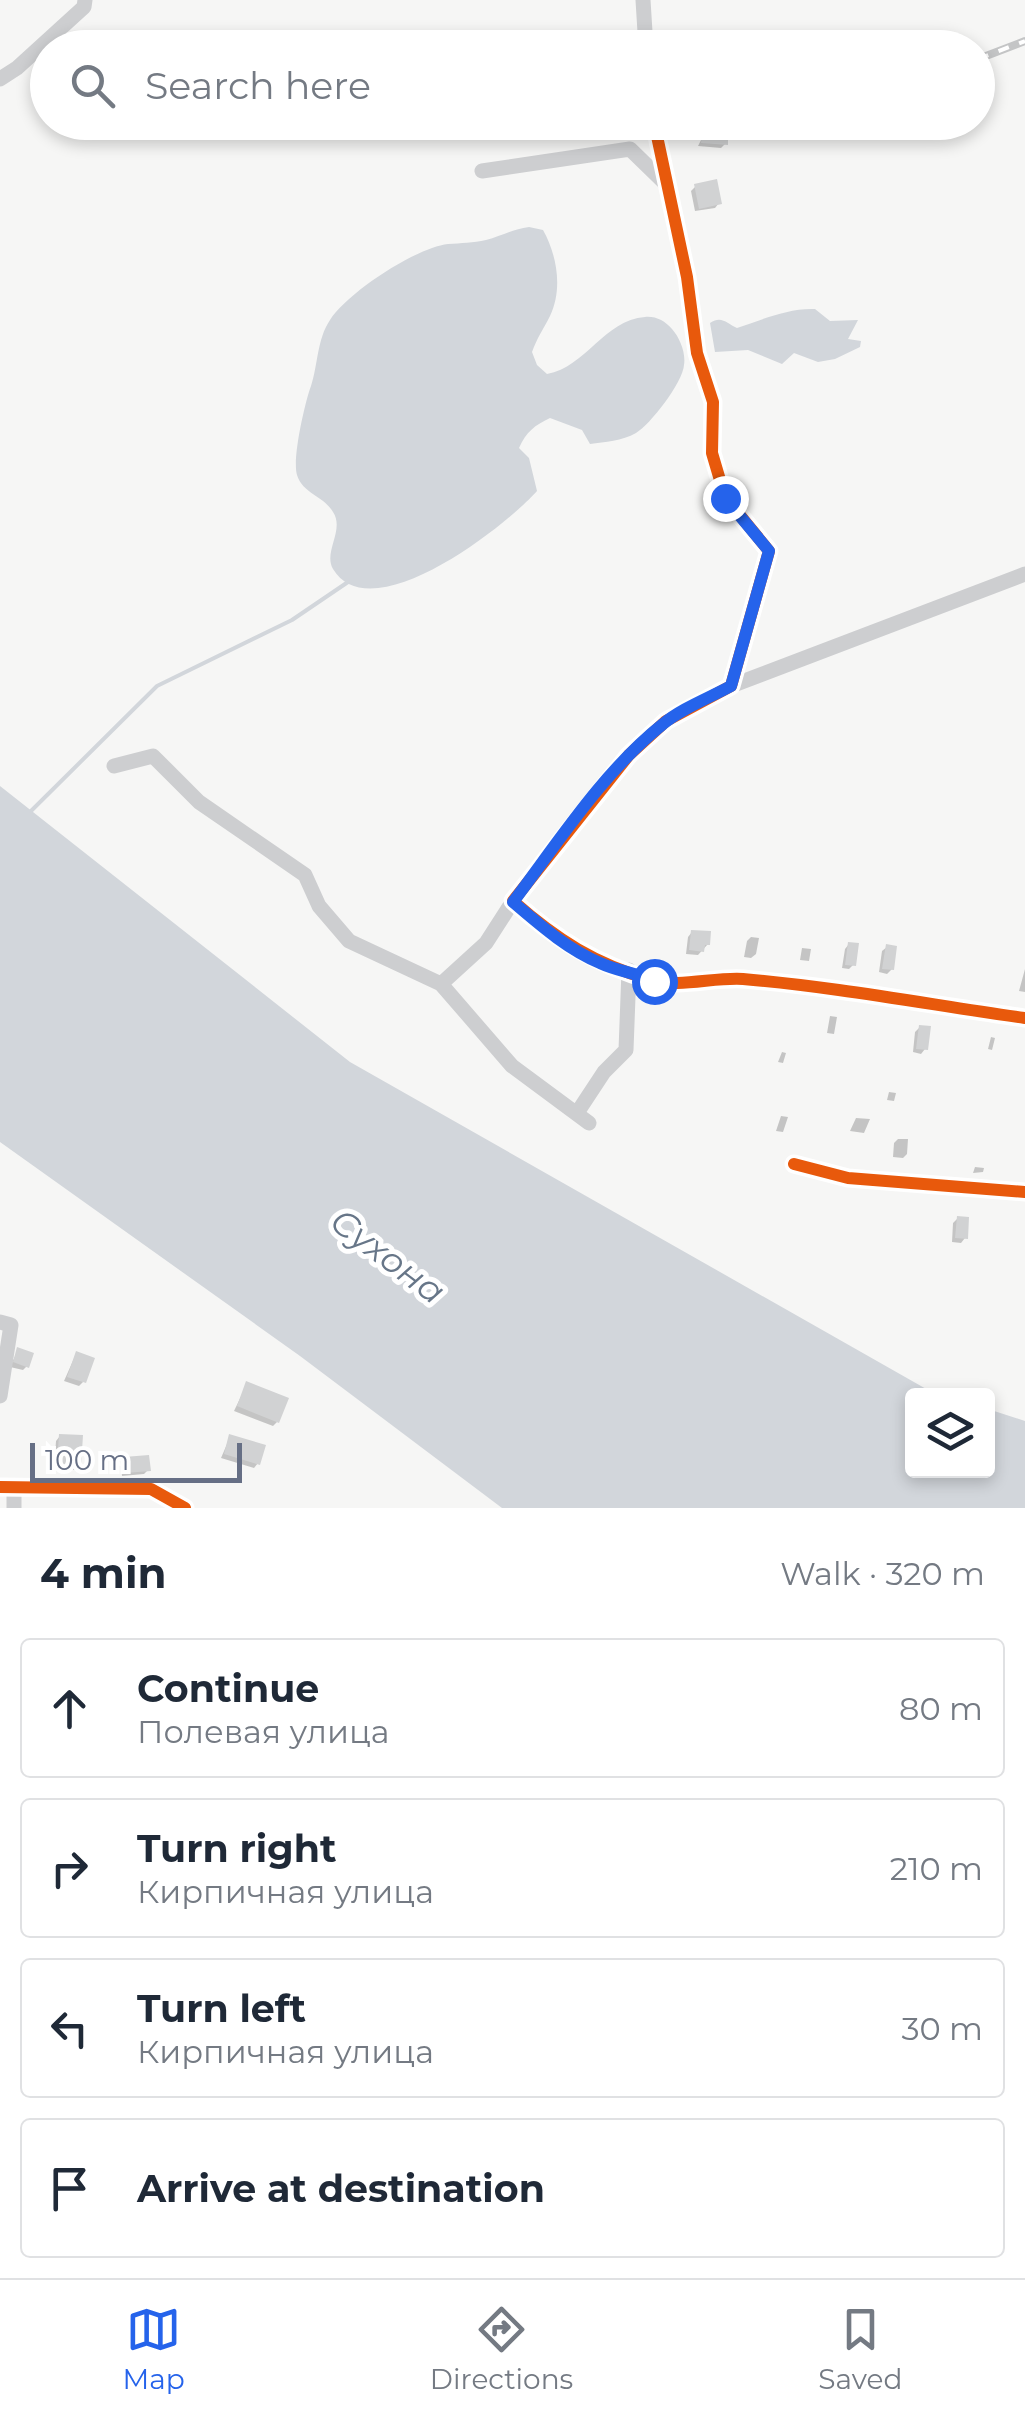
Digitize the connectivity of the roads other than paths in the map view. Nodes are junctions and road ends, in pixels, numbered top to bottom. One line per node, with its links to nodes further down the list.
1 (85, 0): 3 (street)
2 (643, 0): 4 (street)
3 (58, 30)
4 (645, 30)
5 (30, 56): 6 (street)
6 (0, 78)
7 (657, 140): 9 (street)
8 (482, 170): 9 (street)
9 (666, 184): 11 (street)
10 (1025, 574): 11 (street)
11 (731, 686): 13 (street)
12 (114, 766): 15 (street)
13 (513, 902): 14 (street); 15 (street)
14 (629, 970): 15 (street); 16 (street)
15 (441, 984)
16 (1025, 1018)
17 (794, 1164): 18 (street)
18 (1025, 1192)
19 (0, 1322): 20 (street)
20 (0, 1396)
21 (7, 1487): 22 (street); 23 (street)
22 (14, 1508)
23 (185, 1508)

